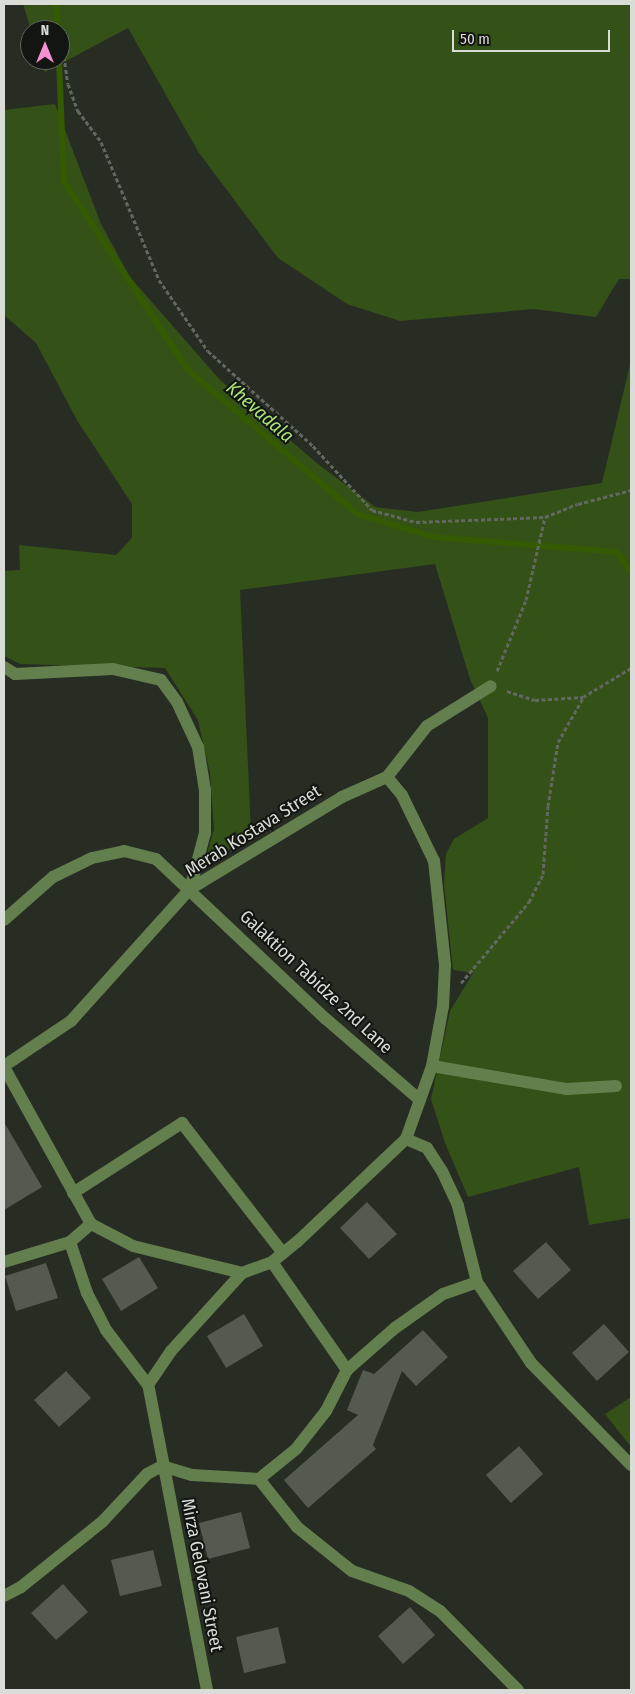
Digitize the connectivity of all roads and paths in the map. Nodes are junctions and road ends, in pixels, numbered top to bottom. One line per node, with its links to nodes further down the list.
1 (66, 70): 3 (path)
2 (631, 490): 3 (path)
3 (545, 517): 6 (path)
4 (4, 667): 9 (street)
5 (631, 668): 7 (path)
6 (491, 686): 7 (path); 8 (street, Merab Kostava Street)
7 (583, 697): 11 (path)
8 (387, 777): 9 (street, Merab Kostava Street); 11 (street)
9 (190, 889): 10 (street, Galaktion Tabidze 2nd Lane); 12 (street, Merab Kostava Street); 15 (street, Galaktion Tabidze 2nd Lane)
10 (4, 920)
11 (443, 1006): 13 (street)
12 (4, 1066): 17 (street)
13 (432, 1066): 14 (street); 15 (street)
14 (616, 1086)
15 (420, 1100): 16 (street)
16 (406, 1139): 20 (street); 24 (street)
17 (74, 1193): 18 (street); 20 (street)
18 (91, 1224): 19 (street); 23 (street)
19 (70, 1242): 21 (street); 26 (street)
20 (283, 1253): 22 (street)
21 (4, 1262)
22 (272, 1262): 23 (street); 25 (street)
23 (242, 1273): 26 (street)
24 (477, 1282): 25 (street); 27 (street)
25 (347, 1370): 29 (street)
26 (148, 1385): 28 (street, Mirza Gelovani Street)
27 (631, 1465)
28 (162, 1466): 29 (street); 30 (street); 31 (street, Mirza Gelovani Street)
29 (258, 1479): 32 (street)
30 (4, 1596)
31 (207, 1690)
32 (518, 1690)

